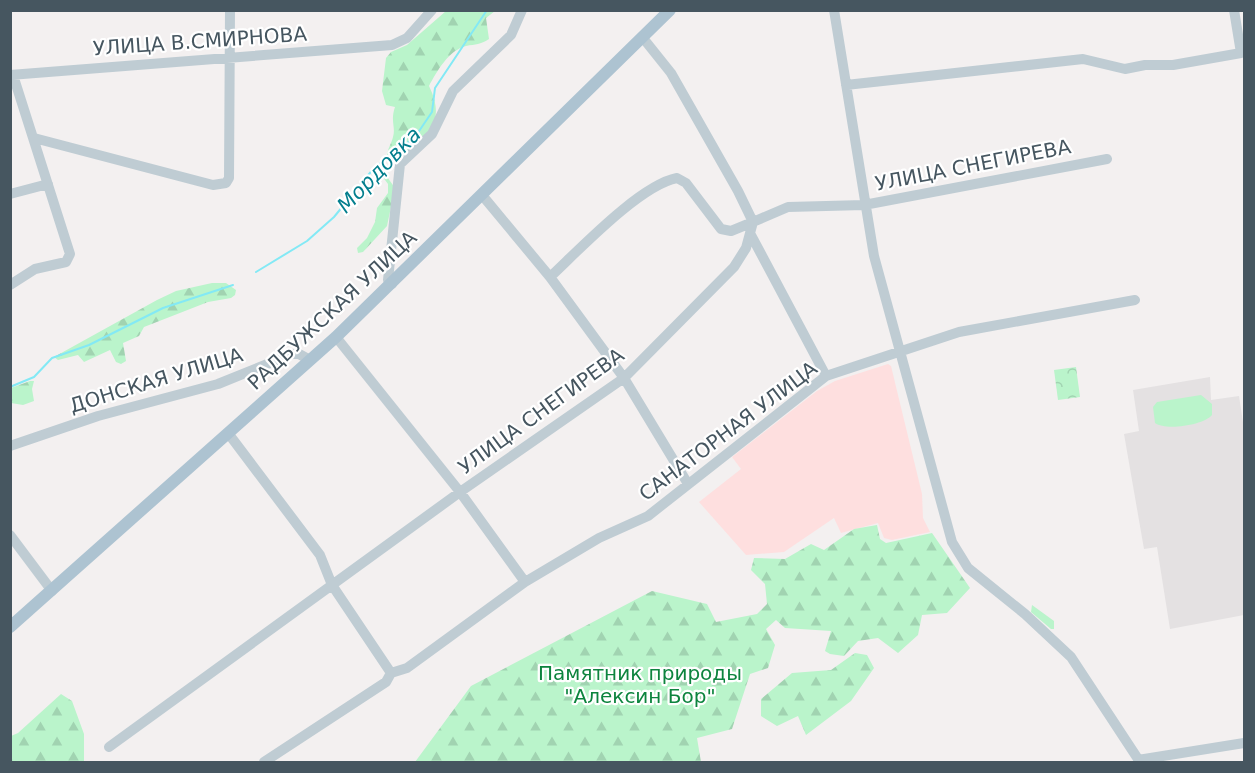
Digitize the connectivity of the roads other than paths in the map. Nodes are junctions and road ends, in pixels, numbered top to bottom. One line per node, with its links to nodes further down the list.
1 (230, 10): 8 (street)
2 (432, 10): 8 (street, УЛИЦА В.СМИРНОВА)
3 (522, 10): 20 (street)
4 (670, 10): 7 (main road, РАДБУЖСКАЯ УЛИЦА)
5 (834, 10): 10 (street)
6 (1234, 10): 10 (street)
7 (643, 38): 15 (main road, РАДБУЖСКАЯ УЛИЦА); 17 (street)
8 (228, 57): 9 (street, УЛИЦА В.СМИРНОВА); 11 (street)
9 (12, 75): 11 (street)
10 (846, 85): 16 (street)
11 (34, 138): 13 (street)
12 (1107, 159): 16 (street, УЛИЦА СНЕГИРЕВА)
13 (48, 184): 14 (street); 21 (street)
14 (10, 194)
15 (482, 195): 19 (street); 20 (main road, РАДБУЖСКАЯ УЛИЦА)
16 (864, 205): 17 (street, УЛИЦА СНЕГИРЕВА); 24 (street)
17 (753, 222): 18 (street, УЛИЦА СНЕГИРЕВА); 19 (street)
18 (751, 235): 26 (street); 27 (street, УЛИЦА СНЕГИРЕВА)
19 (550, 277): 27 (street)
20 (392, 284): 23 (main road, РАДБУЖСКАЯ УЛИЦА)
21 (10, 285)
22 (1135, 300): 24 (street, САНАТОРНАЯ УЛИЦА)
23 (336, 337): 25 (main road, РАДБУЖСКАЯ УЛИЦА); 31 (street)
24 (900, 352): 26 (street, САНАТОРНАЯ УЛИЦА); 40 (street)
25 (310, 360): 28 (main road, РАДБУЖСКАЯ УЛИЦА); 29 (street, ДОНСКАЯ УЛИЦА)
26 (826, 376): 30 (street, САНАТОРНАЯ УЛИЦА)
27 (624, 378): 30 (street); 31 (street, УЛИЦА СНЕГИРЕВА)
28 (228, 433): 34 (street); 35 (main road, РАДБУЖСКАЯ УЛИЦА)
29 (10, 446)
30 (688, 484): 33 (street, САНАТОРНАЯ УЛИЦА)
31 (460, 492): 33 (street); 34 (street, УЛИЦА СНЕГИРЕВА)
32 (10, 535): 35 (street)
33 (525, 582): 37 (street, САНАТОРНАЯ УЛИЦА)
34 (332, 585): 37 (street); 39 (street, УЛИЦА СНЕГИРЕВА)
35 (52, 591): 36 (main road, РАДБУЖСКАЯ УЛИЦА)
36 (10, 627)
37 (391, 673): 41 (street, САНАТОРНАЯ УЛИЦА)
38 (1245, 743): 40 (street)
39 (109, 747)
40 (1139, 761)
41 (264, 762)

